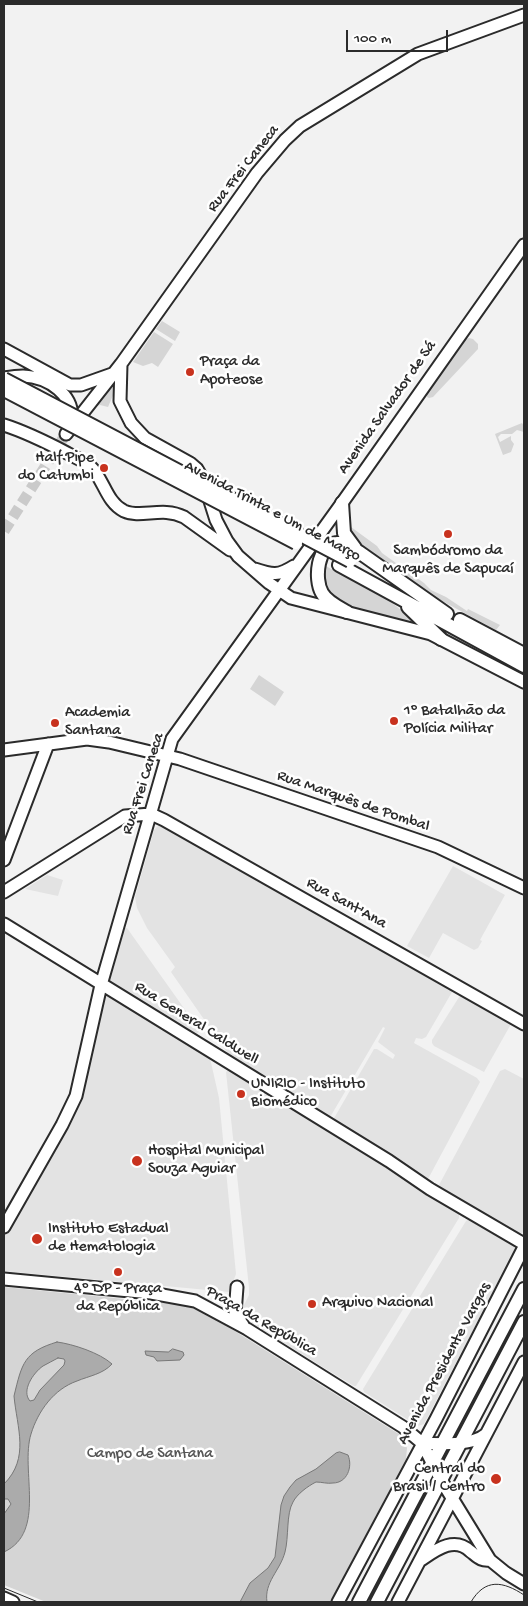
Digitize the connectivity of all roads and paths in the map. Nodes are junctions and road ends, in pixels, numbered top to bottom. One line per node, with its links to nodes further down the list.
1 (524, 15): 4 (main road, Rua Frei Caneca)
2 (524, 245): 9 (main road, Avenida Salvador de Sá)
3 (4, 349): 5 (main road)
4 (121, 364): 5 (main road, Rua Frei Caneca); 10 (main road)
5 (112, 374): 6 (main road, Rua Frei Caneca)
6 (4, 379): 11 (main road, Avenida Trinta e Um de Março, bridge)
7 (4, 390): 11 (main road, Avenida Trinta e Um de Março, bridge)
8 (4, 425): 10 (main road)
9 (342, 503): 11 (main road); 12 (main road, Avenida Salvador de Sá)
10 (238, 556): 13 (main road)
11 (349, 559): 15 (main road, Avenida Trinta e Um de Março); 16 (main road); 18 (main road, Avenida Trinta e Um de Março)
12 (298, 563): 13 (main road); 14 (main road, Avenida Salvador de Sá)
13 (251, 568): 14 (main road)
14 (278, 590): 16 (main road); 22 (main road, Rua Frei Caneca)
15 (397, 596): 17 (main road); 18 (main road, Avenida Trinta e Um de Março)
16 (347, 612): 17 (main road)
17 (441, 639): 19 (main road)
18 (524, 657)
19 (524, 682)
20 (48, 744): 21 (main road, Rua Marquês de Pombal); 22 (main road, Rua Marquês de Pombal); 24 (main road)
21 (4, 750)
22 (166, 756): 23 (main road, Rua Frei Caneca); 25 (main road, Rua Marquês de Pombal)
23 (151, 814): 26 (main road); 28 (main road, Rua Frei Caneca); 29 (main road, Rua Sant'Ana)
24 (4, 860)
25 (524, 888)
26 (4, 892)
27 (4, 924): 28 (main road, Rua General Caldwell)
28 (101, 985): 30 (main road, Rua Frei Caneca); 31 (main road, Rua General Caldwell)
29 (523, 1020)
30 (4, 1227)
31 (524, 1246): 40 (main road, Avenida Presidente Vargas)
32 (4, 1280): 36 (main road, Praça da República)
33 (237, 1287): 36 (main road)
34 (524, 1289): 41 (main road)
35 (524, 1322): 39 (main road)
36 (246, 1329): 40 (main road, Praça da República)
37 (524, 1362): 38 (main road)
38 (486, 1434): 39 (main road); 44 (main road)
39 (461, 1442): 41 (main road); 43 (main road)
40 (422, 1443): 41 (main road); 42 (main road); 50 (main road, Avenida Presidente Vargas)
41 (443, 1443): 42 (main road)
42 (432, 1464): 43 (main road); 51 (main road)
43 (441, 1480): 44 (main road); 52 (main road)
44 (452, 1498): 45 (main road); 46 (main road)
45 (420, 1561): 46 (main road); 53 (main road)
46 (491, 1561): 47 (main road)
47 (524, 1584)
48 (4, 1598): 49 (main road)
49 (13, 1602)
50 (338, 1602)
51 (359, 1602)
52 (377, 1602)
53 (398, 1602)

